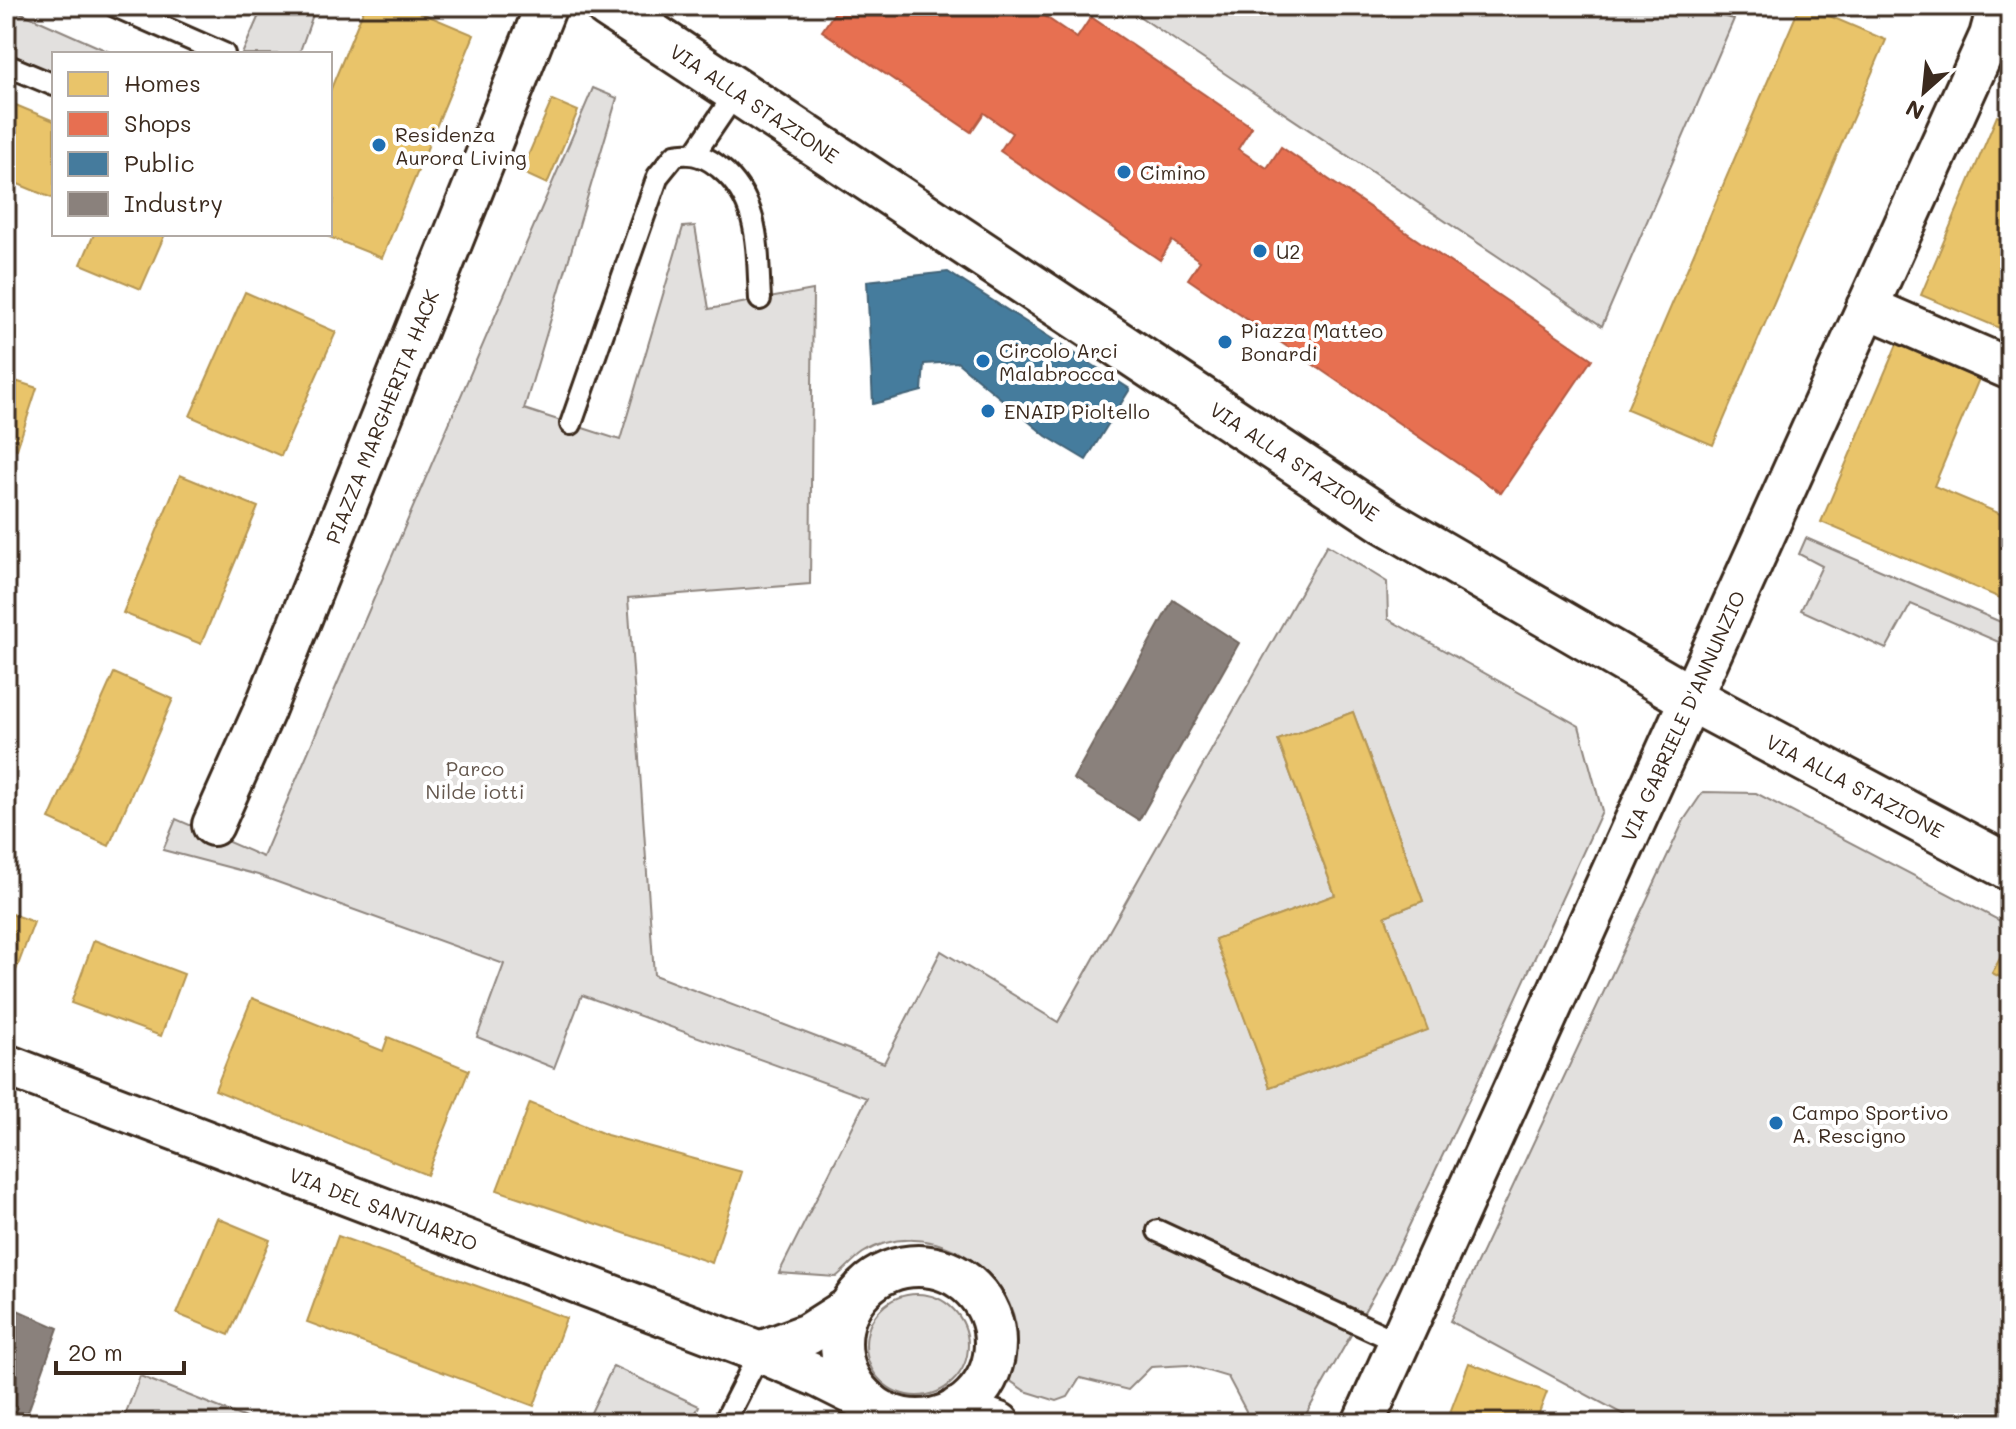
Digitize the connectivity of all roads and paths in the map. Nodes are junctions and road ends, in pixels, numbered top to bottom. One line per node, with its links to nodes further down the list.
1 (115, 6): 5 (lane)
2 (546, 6): 15 (street, PIAZZA MARGHERITA HACK)
3 (608, 6): 8 (street, VIA ALLA STAZIONE)
4 (1994, 6): 11 (street, VIA GABRIELE D'ANNUNZIO)
5 (219, 52)
6 (6, 65): 7 (lane)
7 (52, 84)
8 (737, 91): 9 (lane); 14 (street, VIA ALLA STAZIONE)
9 (695, 153): 10 (lane); 13 (lane)
10 (760, 299)
11 (1867, 307): 12 (street); 14 (street, VIA GABRIELE D'ANNUNZIO)
12 (2010, 369)
13 (571, 424)
14 (1690, 698): 16 (street, VIA ALLA STAZIONE); 20 (street, VIA GABRIELE D'ANNUNZIO)
15 (213, 825)
16 (2010, 868)
17 (6, 1065): 21 (street, VIA DEL SANTUARIO)
18 (1158, 1231): 20 (lane)
19 (849, 1308): 21 (street); 22 (street); 23 (street)
20 (1400, 1343): 26 (street, VIA GABRIELE D'ANNUNZIO)
21 (760, 1352): 22 (street, VIA DEL SANTUARIO); 24 (lane)
22 (869, 1402): 23 (street)
23 (958, 1408): 25 (street)
24 (724, 1423)
25 (999, 1423)
26 (1363, 1423)

